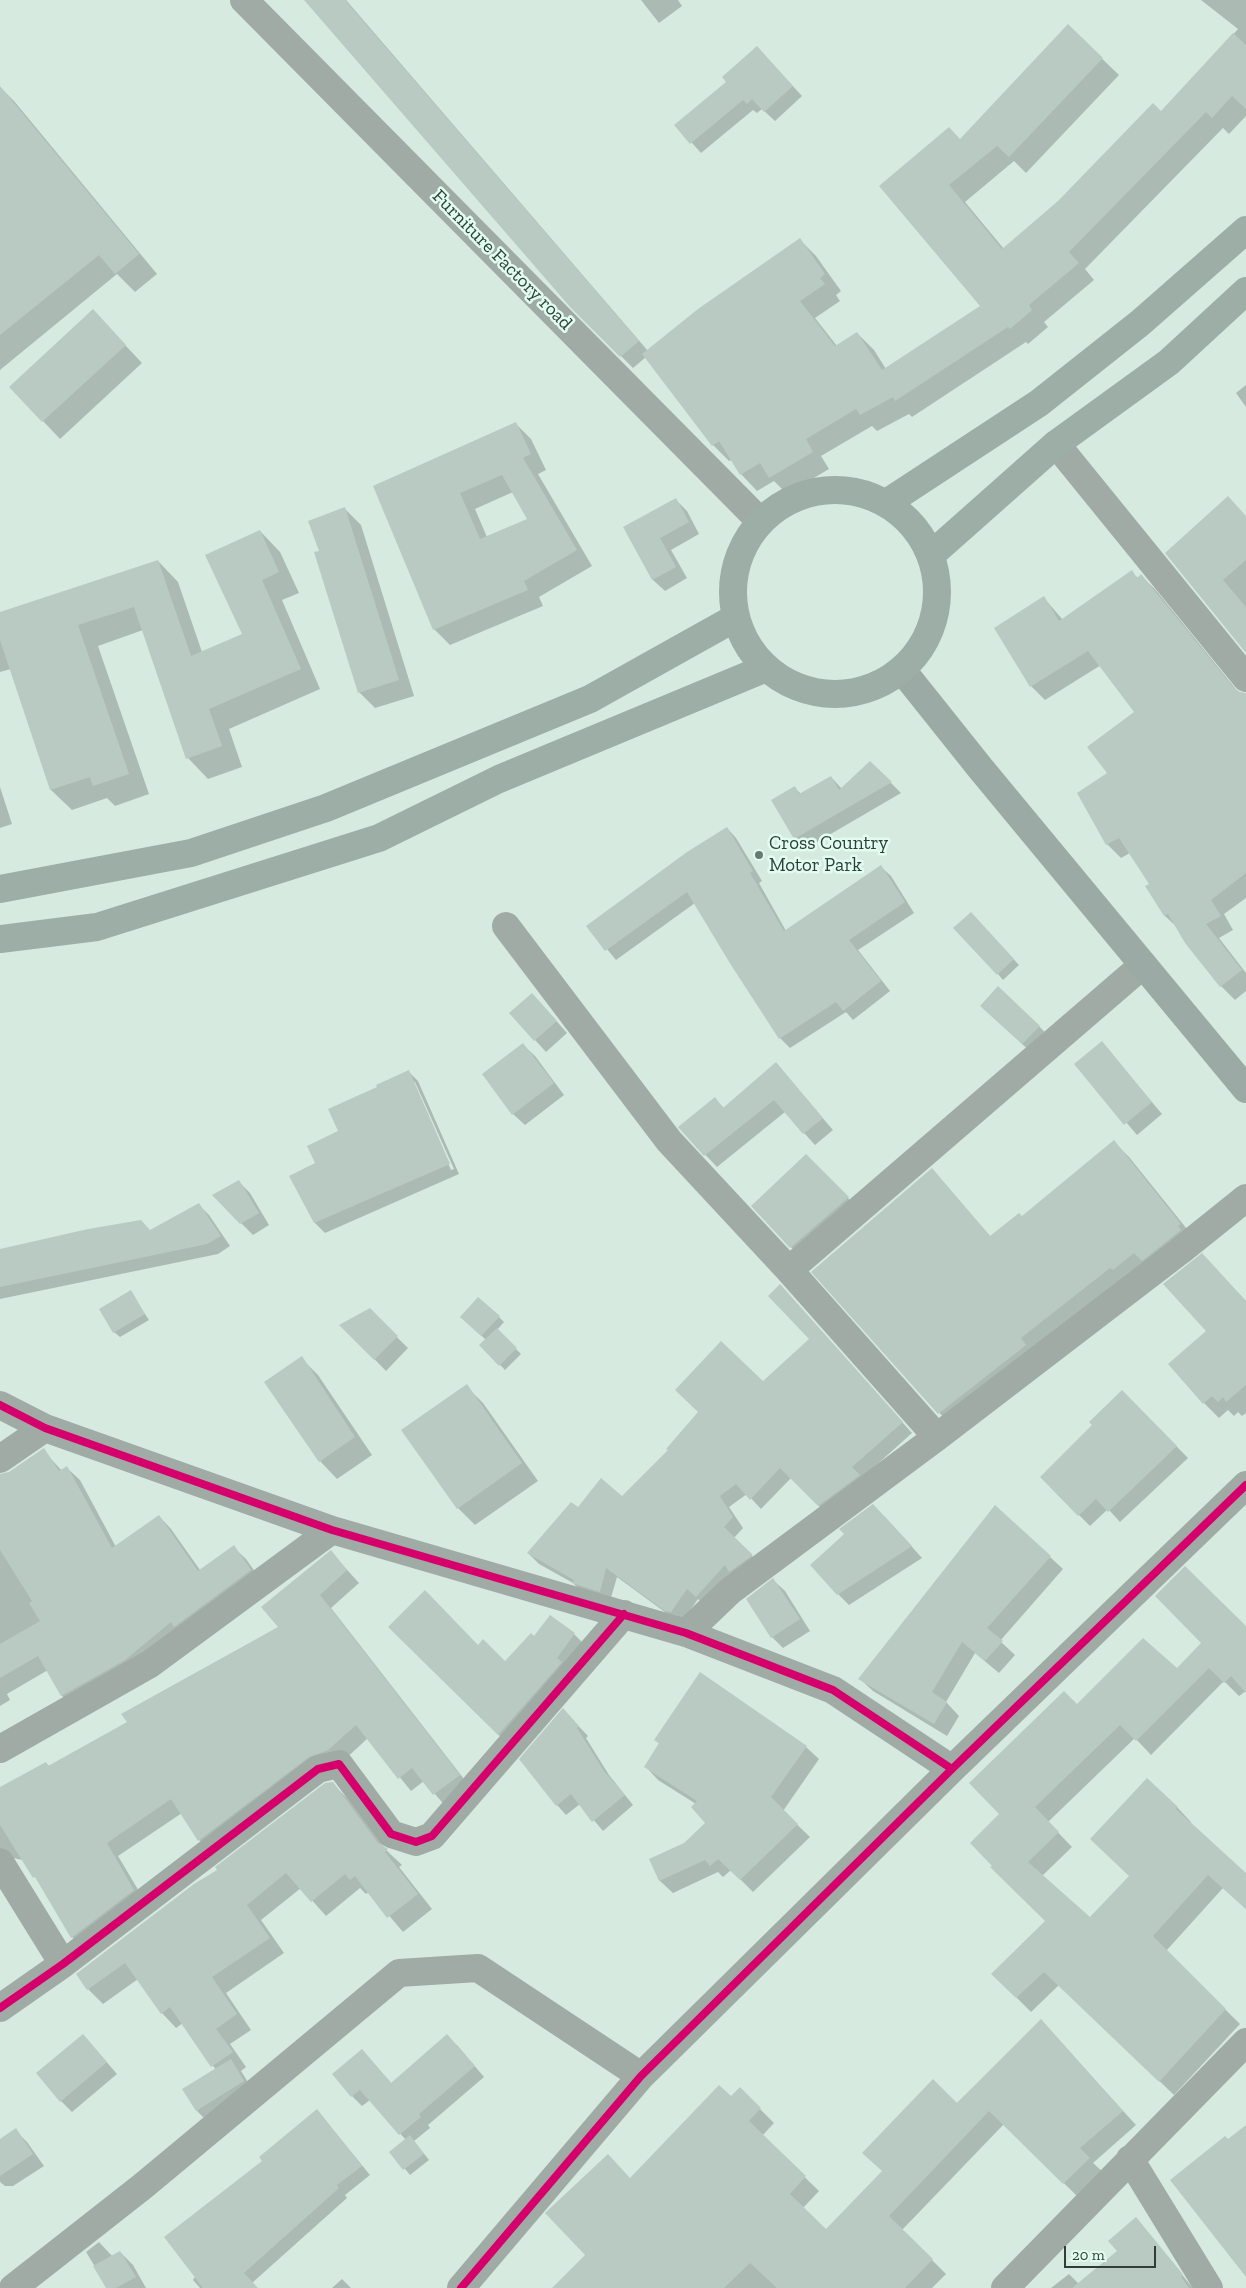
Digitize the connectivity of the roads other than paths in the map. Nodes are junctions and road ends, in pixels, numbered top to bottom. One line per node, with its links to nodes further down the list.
1 (244, 0): 6 (street, Furniture Factory road)
2 (1246, 230): 5 (main road)
3 (1246, 291): 4 (main road)
4 (1056, 444): 7 (main road); 11 (street)
5 (888, 502): 6 (main road); 7 (main road)
6 (759, 520): 8 (main road)
7 (932, 554): 10 (main road)
8 (735, 618): 9 (main road); 12 (main road)
9 (766, 668): 10 (main road); 14 (main road)
10 (902, 670): 15 (street)
11 (1246, 678)
12 (0, 889)
13 (506, 926): 18 (street)
14 (0, 940)
15 (1144, 965): 16 (street); 18 (street)
16 (1246, 1089)
17 (1246, 1198): 21 (street)
18 (790, 1270): 21 (street)
19 (0, 1405): 20 (street)
20 (45, 1428): 22 (street); 24 (street)
21 (937, 1438): 26 (street)
22 (0, 1459)
23 (1246, 1485): 28 (street)
24 (332, 1530): 25 (street); 27 (street)
25 (624, 1614): 26 (street); 30 (street)
26 (686, 1633): 28 (street)
27 (0, 1749)
28 (952, 1769): 33 (street)
29 (0, 1862): 30 (street)
30 (64, 1964): 31 (street)
31 (0, 2008)
32 (1246, 2042): 34 (street)
33 (641, 2076): 35 (street); 36 (street)
34 (1130, 2160): 37 (street); 38 (street)
35 (13, 2288)
36 (461, 2288)
37 (1005, 2288)
38 (1209, 2288)

